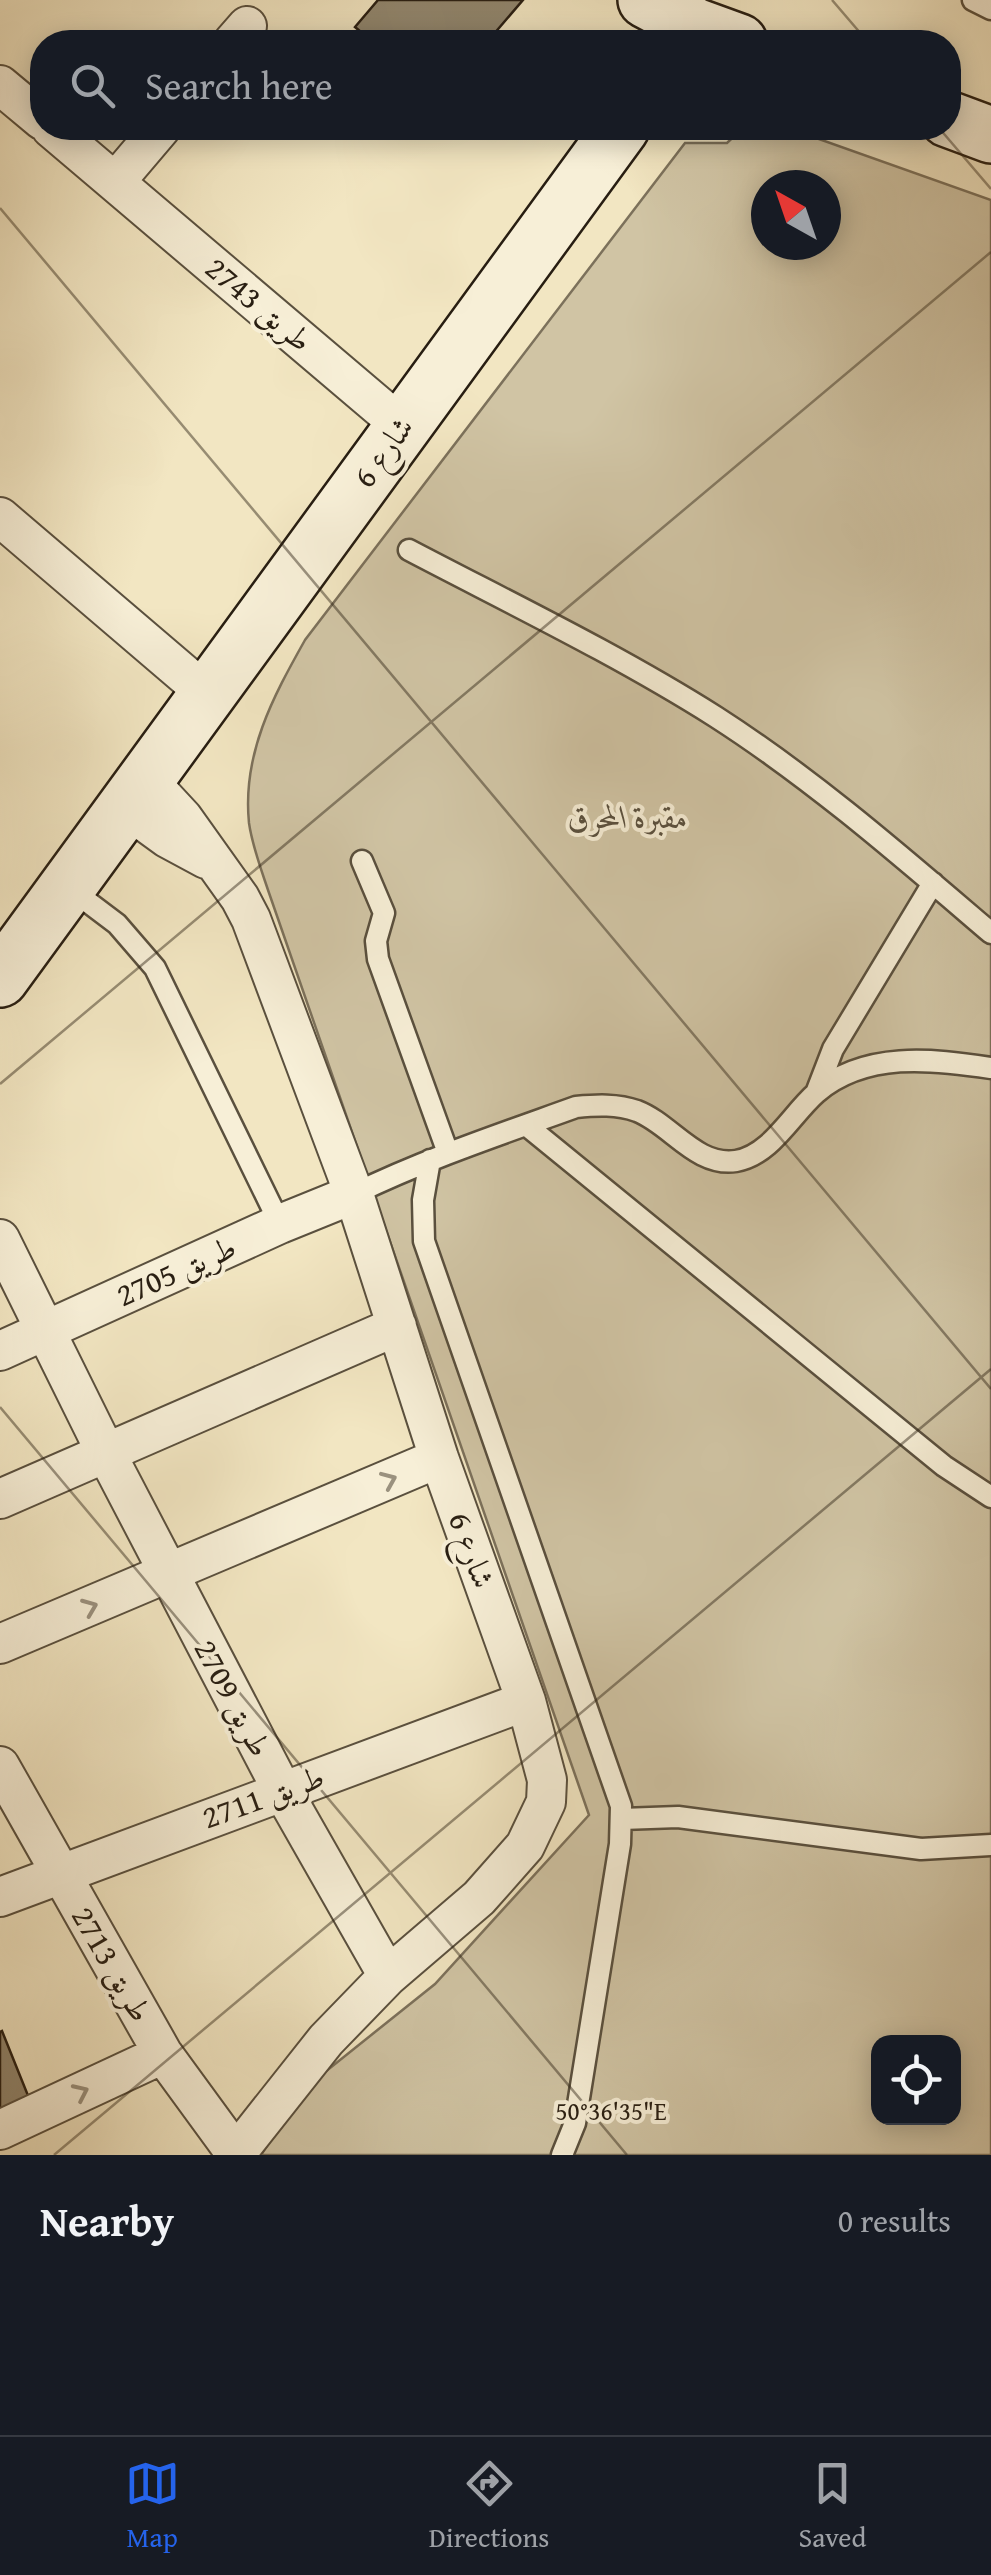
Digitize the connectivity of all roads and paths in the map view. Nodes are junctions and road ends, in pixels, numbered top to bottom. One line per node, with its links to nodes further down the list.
1 (646, 0): 4 (street)
2 (973, 0): 3 (lane)
3 (991, 9)
4 (695, 30)
5 (0, 85): 6 (street)
6 (30, 110)
7 (961, 124): 8 (street)
8 (991, 135)
9 (65, 140): 12 (street, طريق 2743)
10 (151, 140): 12 (street)
11 (612, 140): 13 (street, شارع 6)
12 (116, 182): 13 (street, طريق 2743)
13 (402, 426): 16 (street, شارع 6)
14 (0, 517): 16 (street)
15 (409, 550): 19 (lane)
16 (206, 693): 17 (street, شارع 6)
17 (134, 792): 20 (street, شارع 6); 27 (street, شارع 6)
18 (362, 860): 26 (lane)
19 (933, 883): 21 (lane); 24 (lane)
20 (66, 886): 22 (street, شارع 6); 28 (lane)
21 (991, 933)
22 (3, 968)
23 (991, 1068): 24 (lane)
24 (816, 1093): 25 (lane)
25 (526, 1126): 26 (lane); 35 (lane)
26 (439, 1156): 27 (lane); 42 (lane)
27 (354, 1194): 28 (street, طريق 2705); 30 (street, شارع 6)
28 (280, 1224): 31 (street, طريق 2705)
29 (0, 1239): 31 (street, طريق 2709)
30 (397, 1326): 33 (street); 34 (street, شارع 6)
31 (48, 1330): 32 (street, طريق 2705); 33 (street, طريق 2709)
32 (0, 1351)
33 (106, 1453): 36 (street); 37 (street, طريق 2709)
34 (439, 1458): 37 (street, one-way to 34); 39 (street, شارع 6)
35 (991, 1497)
36 (0, 1499)
37 (169, 1575): 38 (street, one-way to 37); 41 (street, طريق 2709)
38 (0, 1644)
39 (526, 1701): 41 (street, طريق 2711); 46 (street, شارع 6)
40 (0, 1766): 44 (street, طريق 2713)
41 (282, 1790): 44 (street, طريق 2711); 46 (street, طريق 2709)
42 (622, 1819): 43 (lane); 49 (lane)
43 (991, 1845)
44 (60, 1872): 45 (street, طريق 2711); 47 (street, طريق 2713)
45 (0, 1896)
46 (388, 1976): 50 (street, شارع 6)
47 (163, 2054): 48 (street, one-way to 47); 50 (street, طريق 2713)
48 (0, 2130)
49 (566, 2149): 51 (lane)
50 (236, 2154)
51 (588, 2155)

